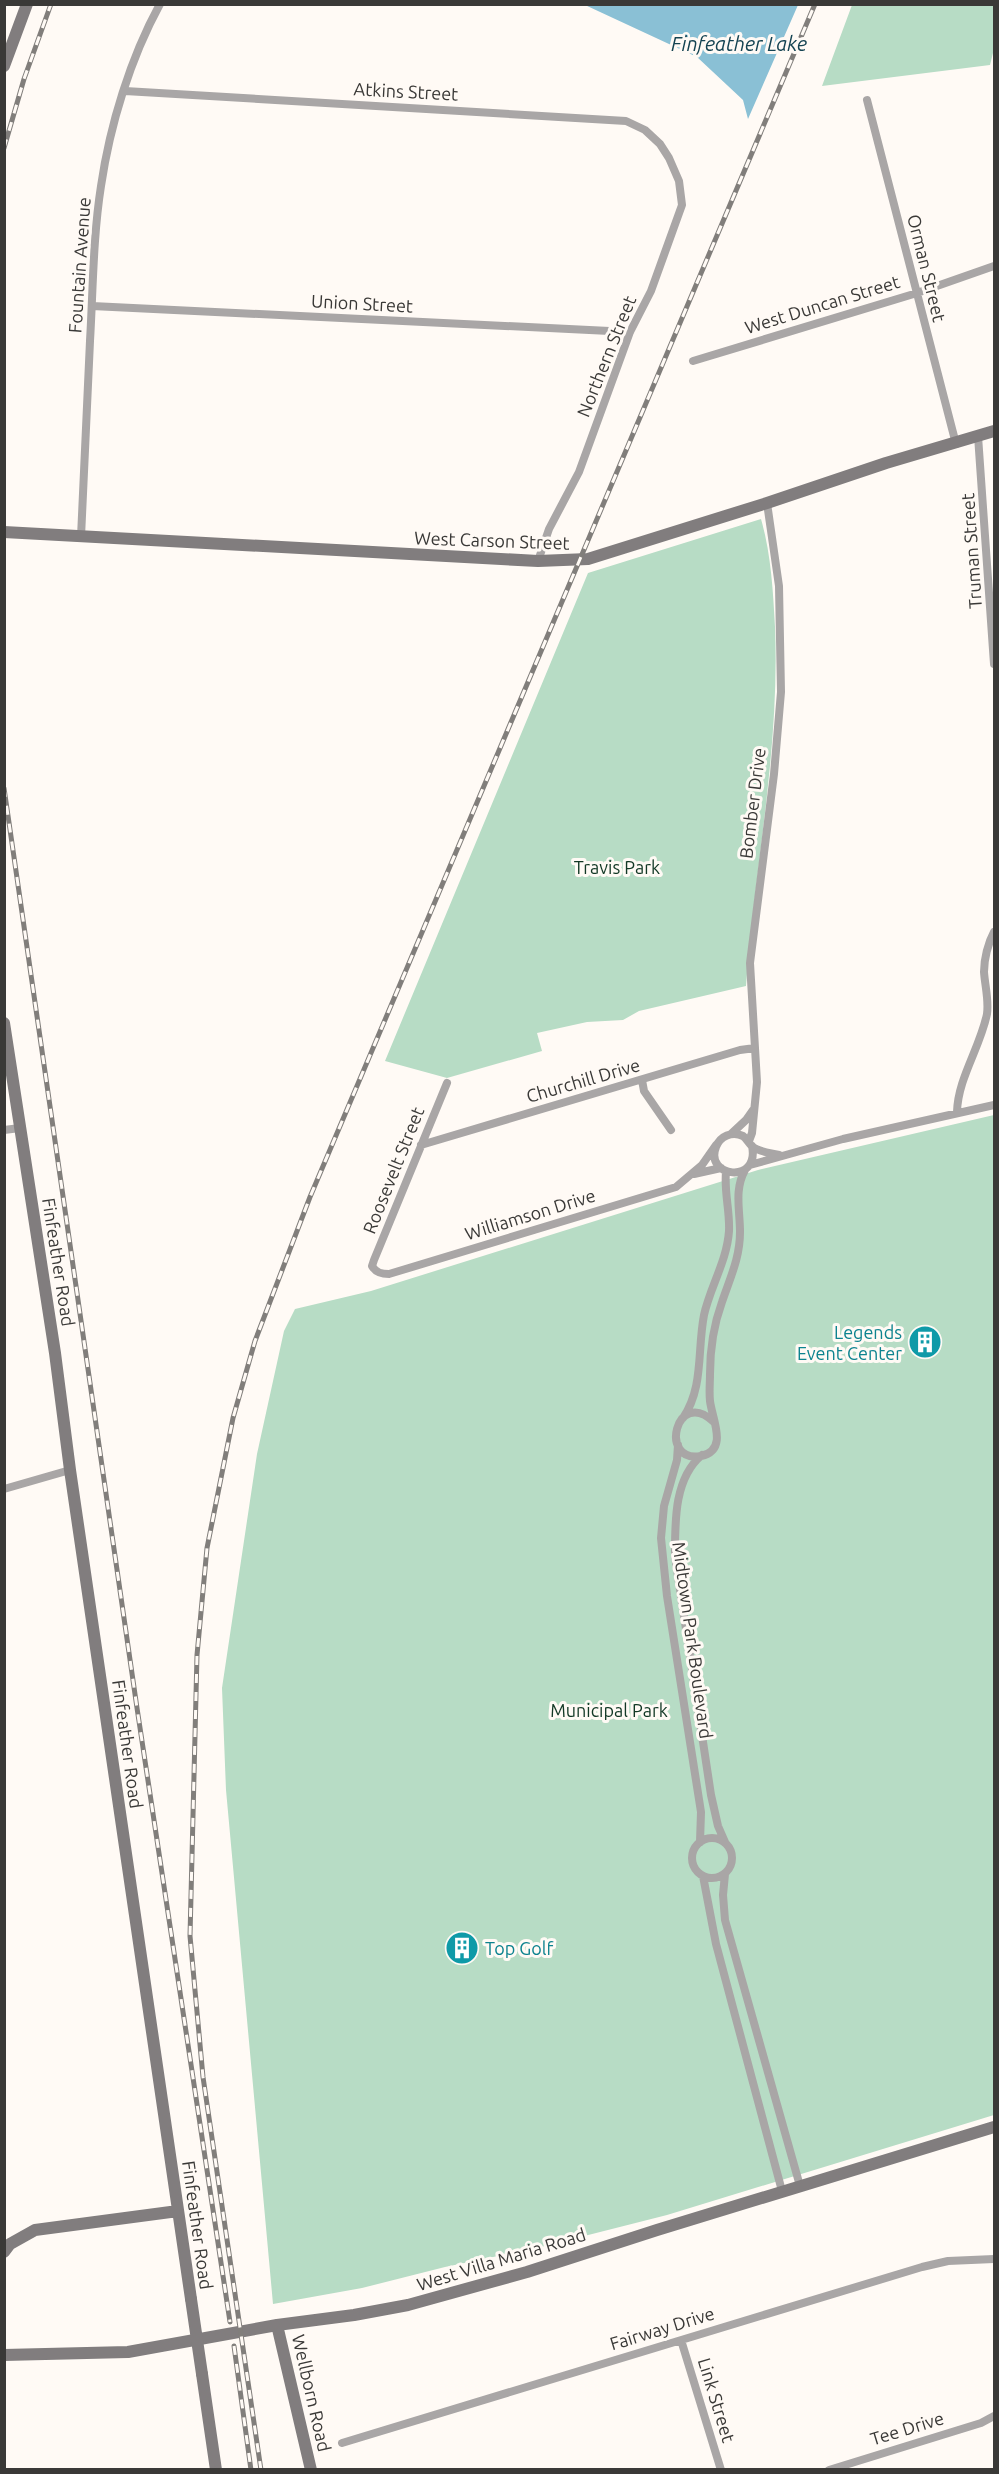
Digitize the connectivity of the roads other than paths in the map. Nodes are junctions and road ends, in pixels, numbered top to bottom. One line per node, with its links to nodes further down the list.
1 (27, 4): 3 (street)
2 (159, 4): 4 (street, Fountain Avenue)
3 (4, 66)
4 (125, 91): 6 (street, Atkins Street); 9 (street, Fountain Avenue)
5 (867, 100): 8 (street, Orman Street)
6 (669, 158): 10 (street, Northern Street)
7 (994, 266): 8 (street, West Duncan Street)
8 (917, 292): 11 (street, West Duncan Street); 14 (street, Orman Street)
9 (92, 306): 10 (street, Union Street); 17 (street, Fountain Avenue)
10 (630, 332): 18 (street, Northern Street)
11 (693, 362)
12 (994, 431): 13 (street, West Carson Street)
13 (978, 436): 14 (street, West Carson Street); 19 (street, Truman Street)
14 (956, 444): 15 (street, West Carson Street)
15 (767, 503): 18 (street, West Carson Street); 22 (street, Bomber Drive)
16 (4, 532): 17 (street, West Carson Street)
17 (81, 537): 18 (street, West Carson Street)
18 (538, 561)
19 (994, 664)
20 (994, 932): 27 (street)
21 (4, 1023): 28 (street, Finfeather Road)
22 (755, 1048): 23 (street, Churchill Drive); 26 (street, Bomber Drive)
23 (642, 1080): 30 (street); 33 (street, Churchill Drive)
24 (447, 1083): 33 (street, Roosevelt Street)
25 (994, 1105): 27 (street)
26 (754, 1107): 31 (street); 32 (street, Bomber Drive)
27 (957, 1112): 35 (street)
28 (20, 1128): 29 (street); 44 (street, Finfeather Road)
29 (4, 1130)
30 (670, 1130)
31 (731, 1134): 32 (street); 34 (street)
32 (751, 1144): 35 (street); 36 (street)
33 (421, 1145): 39 (street, Roosevelt Street)
34 (716, 1145): 37 (street); 38 (street, Williamson Drive)
35 (782, 1156): 36 (street)
36 (747, 1167): 37 (street); 41 (street)
37 (724, 1170): 38 (street, Williamson Drive); 40 (street)
38 (693, 1174): 39 (street, Williamson Drive)
39 (374, 1270)
40 (682, 1418): 41 (street); 42 (street)
41 (714, 1422): 43 (street)
42 (678, 1444): 43 (street); 46 (street, Midtown Park Boulevard)
43 (702, 1455): 47 (street, Midtown Park Boulevard)
44 (70, 1470): 45 (street); 53 (street, Finfeather Road)
45 (4, 1490)
46 (700, 1842): 47 (street); 49 (street)
47 (725, 1842): 48 (street)
48 (725, 1874): 49 (street); 51 (street)
49 (703, 1876): 52 (street)
50 (994, 2127): 51 (street, West Villa Maria Road)
51 (800, 2186): 52 (street, West Villa Maria Road)
52 (783, 2191): 56 (street, West Villa Maria Road)
53 (178, 2211): 54 (street); 61 (street, Finfeather Road, bridge)
54 (4, 2252)
55 (994, 2259): 57 (street, Fairway Drive)
56 (277, 2325): 58 (street, West Villa Maria Road); 62 (street, Wellborn Road)
57 (681, 2340): 60 (street, Fairway Drive); 63 (street, Link Street)
58 (4, 2355)
59 (994, 2416): 64 (street, Tee Drive)
60 (342, 2443)
61 (216, 2469)
62 (311, 2469)
63 (720, 2469)
64 (829, 2469)

